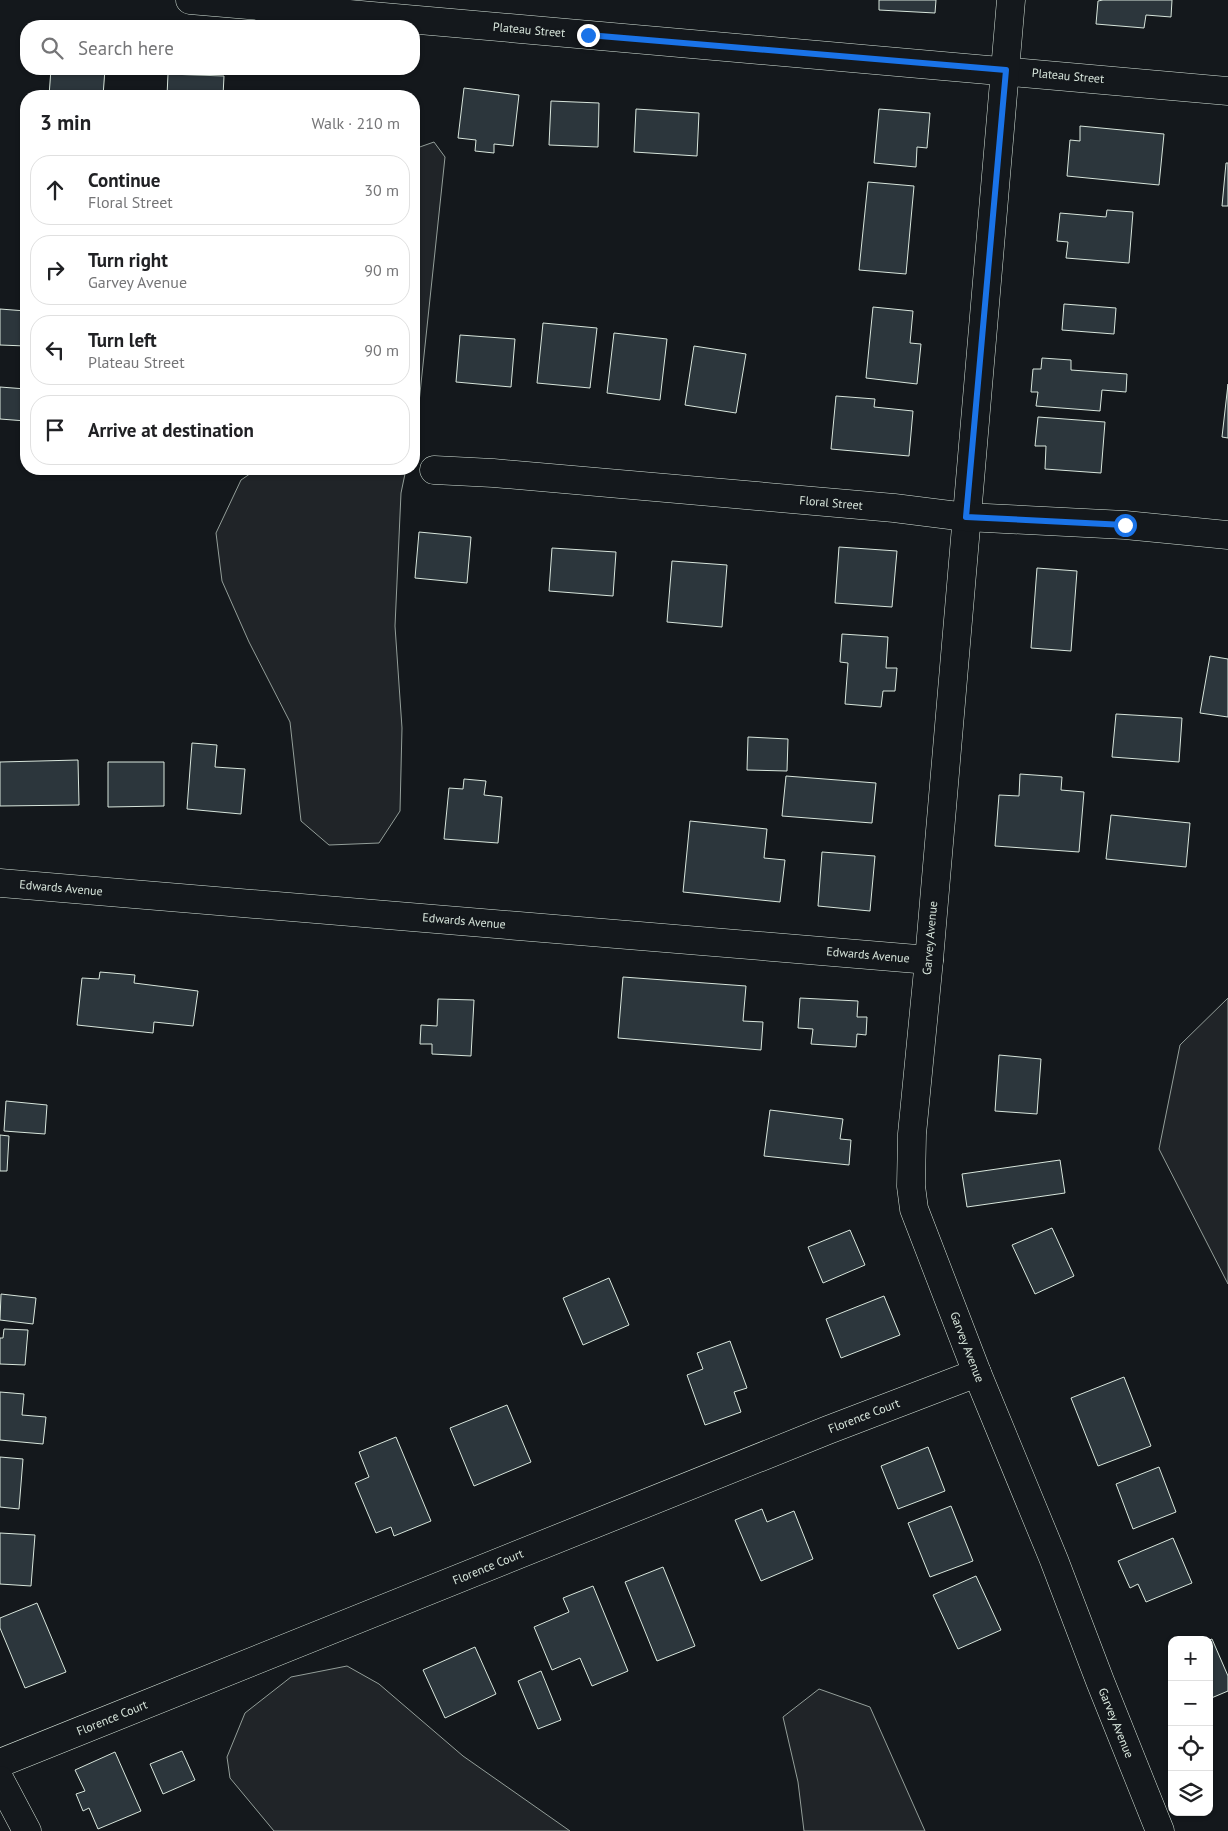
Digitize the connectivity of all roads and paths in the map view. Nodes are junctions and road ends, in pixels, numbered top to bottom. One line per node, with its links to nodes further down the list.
1 (190, 0): 3 (street, Plateau Street)
2 (1012, 0): 4 (street, Garvey Avenue)
3 (247, 2): 4 (street, Plateau Street)
4 (1006, 70): 5 (street, Plateau Street); 7 (street, Garvey Avenue)
5 (1228, 91)
6 (434, 470): 7 (street, Floral Street)
7 (966, 517): 8 (street, Floral Street); 10 (street, Garvey Avenue)
8 (1228, 535)
9 (0, 884): 10 (street, Edwards Avenue)
10 (929, 960): 11 (street, Garvey Avenue)
11 (977, 1373): 12 (street, Florence Court); 15 (street, Garvey Avenue)
12 (0, 1763)
13 (0, 1780): 14 (street)
14 (27, 1831)
15 (1160, 1831)

